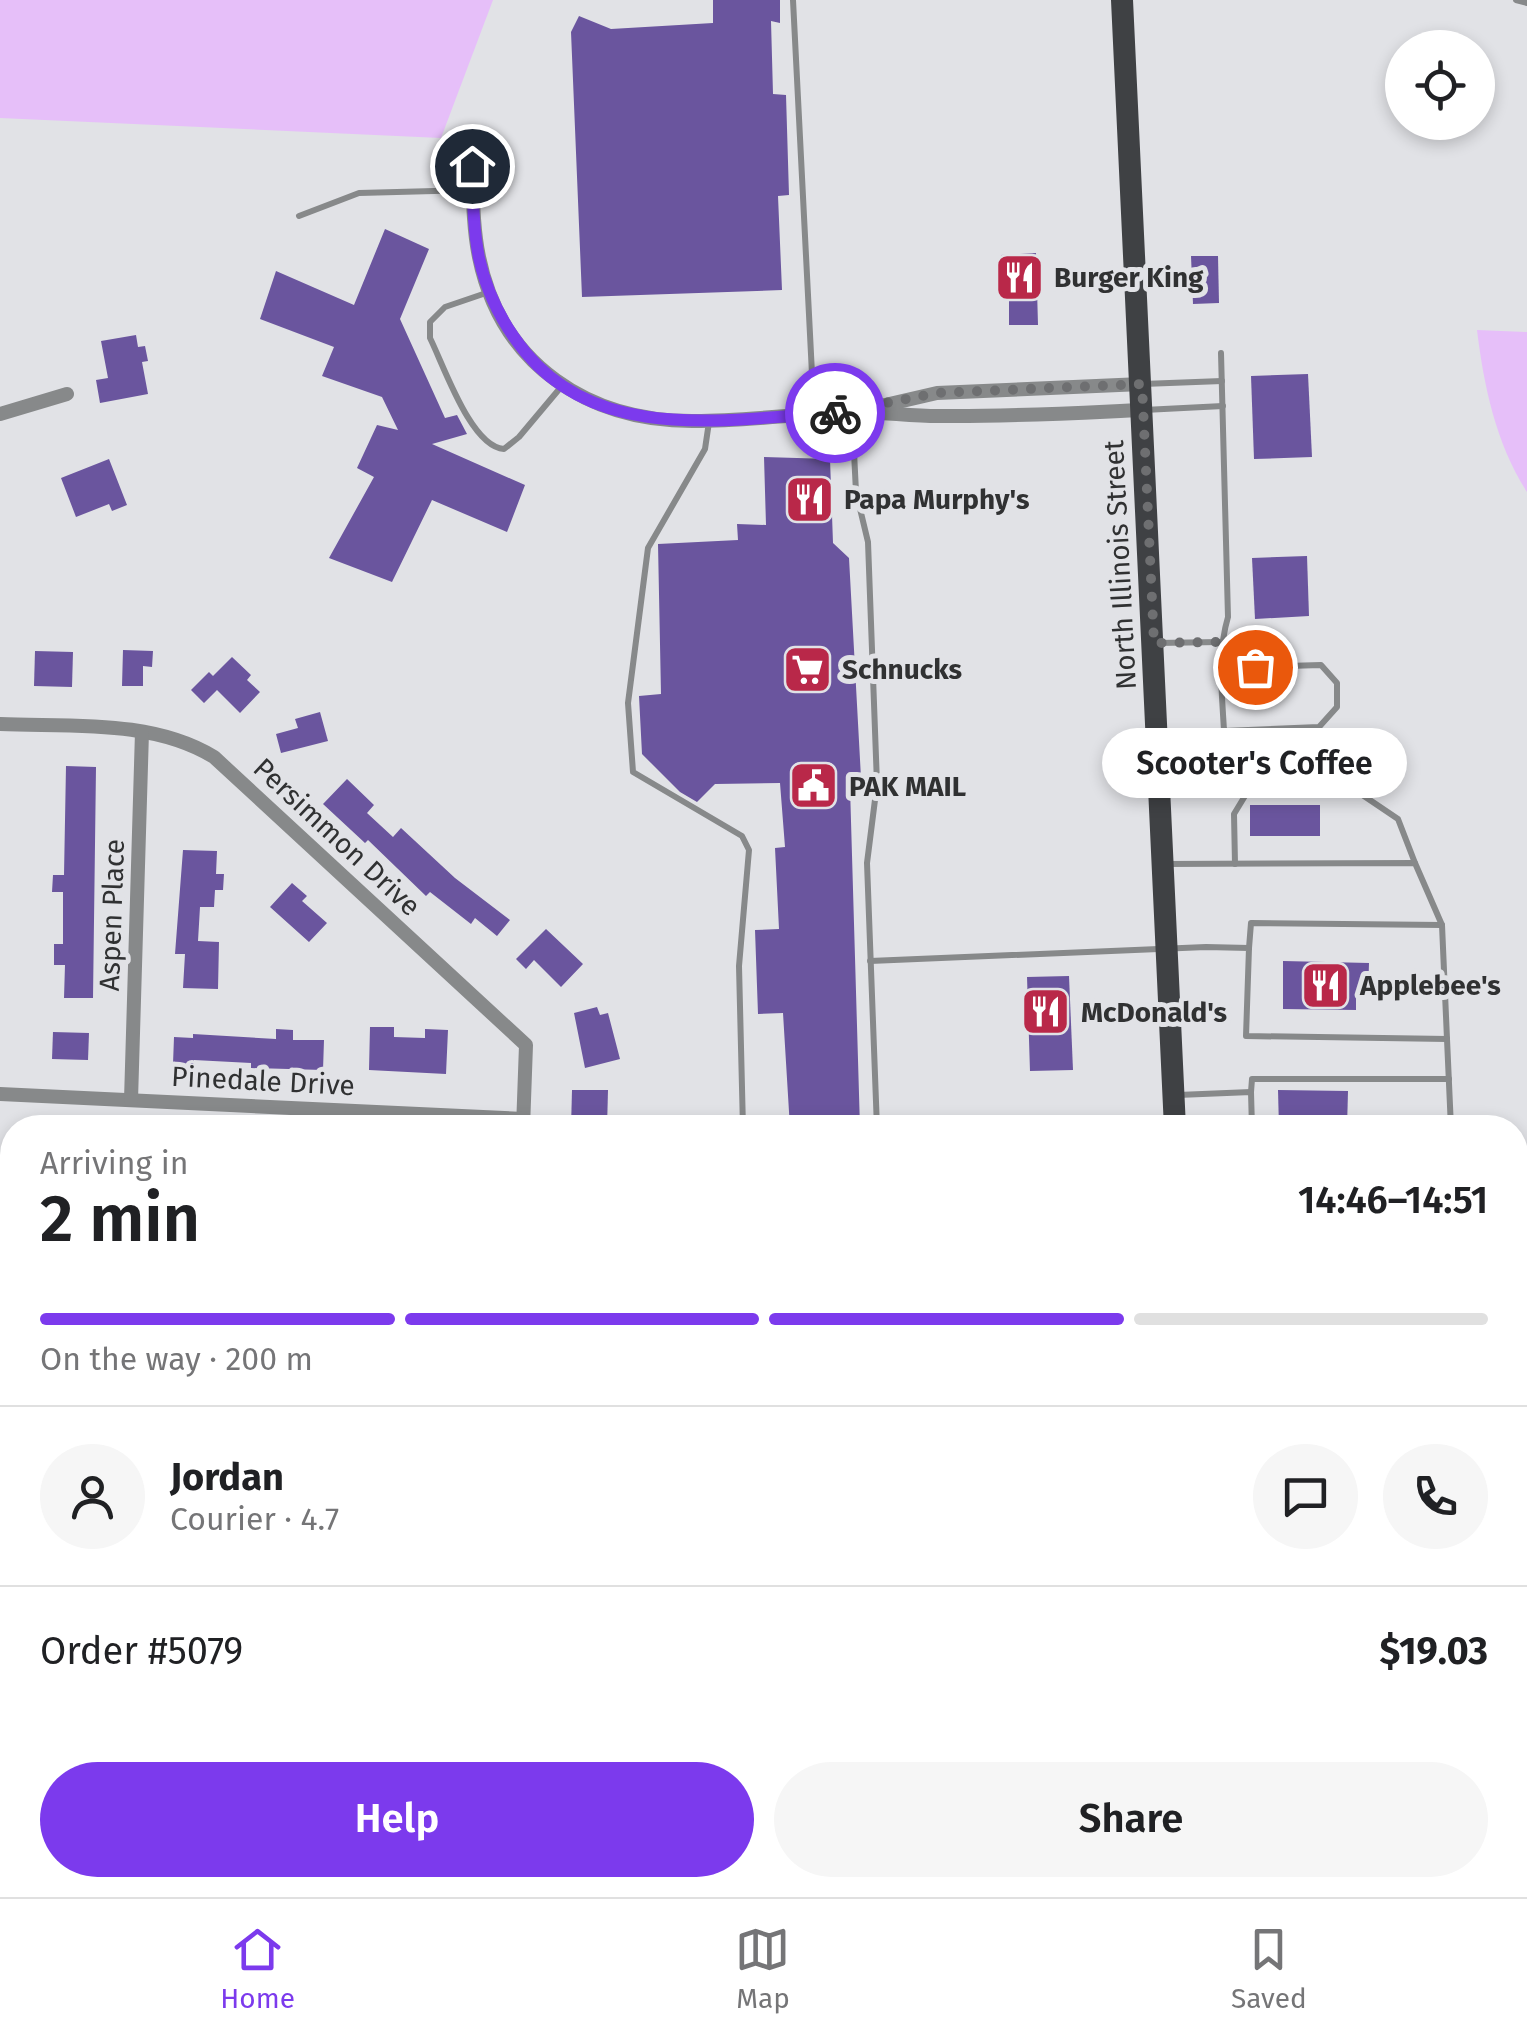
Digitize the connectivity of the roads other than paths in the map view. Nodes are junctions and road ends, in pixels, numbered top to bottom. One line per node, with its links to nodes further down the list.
1 (794, 0): 18 (lane)
2 (1122, 0): 11 (main road, North Illinois Street)
3 (1516, 0): 4 (lane)
4 (1527, 3)
5 (472, 166): 6 (street)
6 (473, 190): 7 (lane); 8 (street)
7 (299, 216)
8 (489, 292): 12 (street); 12 (lane)
9 (1221, 353): 10 (lane)
10 (1222, 381): 11 (lane); 14 (lane)
11 (1142, 384): 15 (main road, North Illinois Street); 16 (street)
12 (561, 387): 19 (street)
13 (67, 394): 17 (street)
14 (1223, 406): 15 (lane); 20 (lane)
15 (1143, 410): 16 (street); 21 (main road, North Illinois Street)
16 (852, 412): 18 (street); 31 (lane)
17 (0, 414)
18 (814, 414): 19 (street)
19 (709, 420): 40 (lane)
20 (1220, 642): 21 (lane); 22 (lane)
21 (1154, 643): 26 (main road, North Illinois Street)
22 (1221, 668): 22 (lane)
23 (0, 724): 24 (street, Persimmon Drive)
24 (142, 732): 37 (street, Aspen Place); 39 (street, Persimmon Drive)
25 (1416, 863): 27 (lane); 27 (lane); 28 (lane)
26 (1164, 864): 27 (lane); 29 (main road, North Illinois Street)
27 (1235, 864)
28 (1442, 925): 30 (lane); 32 (lane)
29 (1167, 948): 30 (lane); 31 (lane); 36 (main road, North Illinois Street)
30 (1249, 948): 32 (lane)
31 (870, 961): 41 (lane)
32 (1447, 1039): 33 (lane)
33 (1449, 1080): 34 (lane); 44 (lane)
34 (1252, 1092): 36 (lane); 43 (lane)
35 (0, 1094): 37 (street, Pinedale Drive)
36 (1174, 1095): 42 (main road, North Illinois Street)
37 (131, 1100): 38 (street, Pinedale Drive)
38 (387, 1115)
39 (523, 1115)
40 (743, 1115)
41 (876, 1115)
42 (1175, 1115)
43 (1252, 1115)
44 (1450, 1115)

